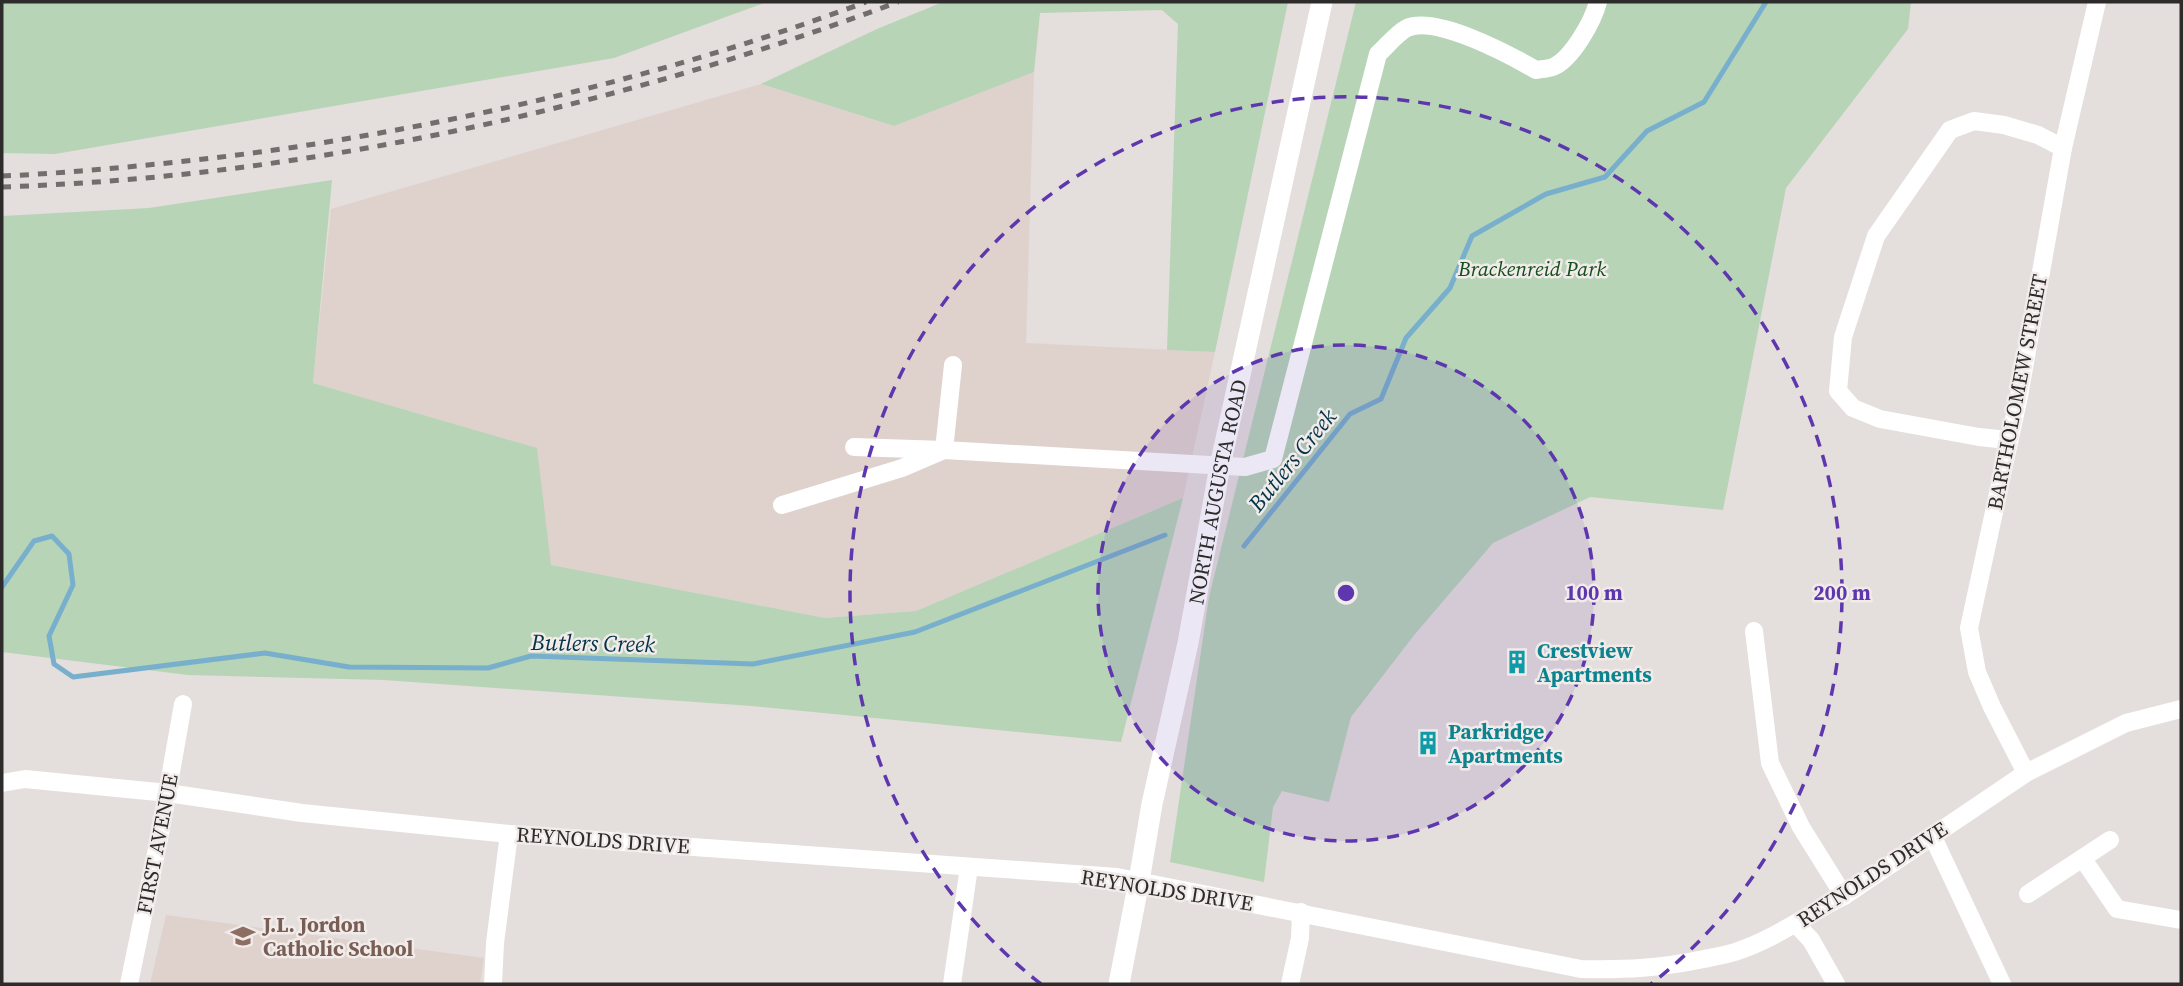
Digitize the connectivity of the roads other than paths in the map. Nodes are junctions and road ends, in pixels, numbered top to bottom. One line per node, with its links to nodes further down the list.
1 (1322, 2): 9 (main road, NORTH AUGUSTA ROAD)
2 (1598, 2): 9 (street)
3 (2097, 2): 4 (street, BARTHOLOMEW STREET)
4 (2063, 148): 6 (street, BARTHOLOMEW STREET); 6 (street)
5 (953, 365): 8 (street)
6 (2008, 440): 14 (street, BARTHOLOMEW STREET)
7 (854, 447): 8 (street)
8 (944, 450): 9 (street); 10 (street)
9 (1220, 466): 22 (main road, NORTH AUGUSTA ROAD)
10 (782, 505)
11 (1754, 631): 24 (street)
12 (183, 704): 16 (street, FIRST AVENUE)
13 (2181, 709): 14 (street, REYNOLDS DRIVE)
14 (2026, 773): 18 (street, REYNOLDS DRIVE)
15 (2, 783): 16 (street, REYNOLDS DRIVE)
16 (168, 793): 17 (street, REYNOLDS DRIVE); 28 (street, FIRST AVENUE)
17 (509, 834): 21 (street, REYNOLDS DRIVE); 29 (street)
18 (1932, 835): 24 (street, REYNOLDS DRIVE); 34 (street)
19 (2110, 840): 20 (street)
20 (2083, 859): 23 (street); 26 (street)
21 (969, 867): 22 (street, REYNOLDS DRIVE); 30 (street)
22 (1139, 881): 25 (street, REYNOLDS DRIVE); 31 (main road, NORTH AUGUSTA ROAD)
23 (2028, 894)
24 (1844, 895): 27 (street, REYNOLDS DRIVE)
25 (1301, 912): 27 (street, REYNOLDS DRIVE); 32 (street)
26 (2181, 920)
27 (1797, 924): 33 (street)
28 (128, 984)
29 (493, 984)
30 (952, 984)
31 (1119, 984)
32 (1290, 984)
33 (1836, 984)
34 (2002, 984)

